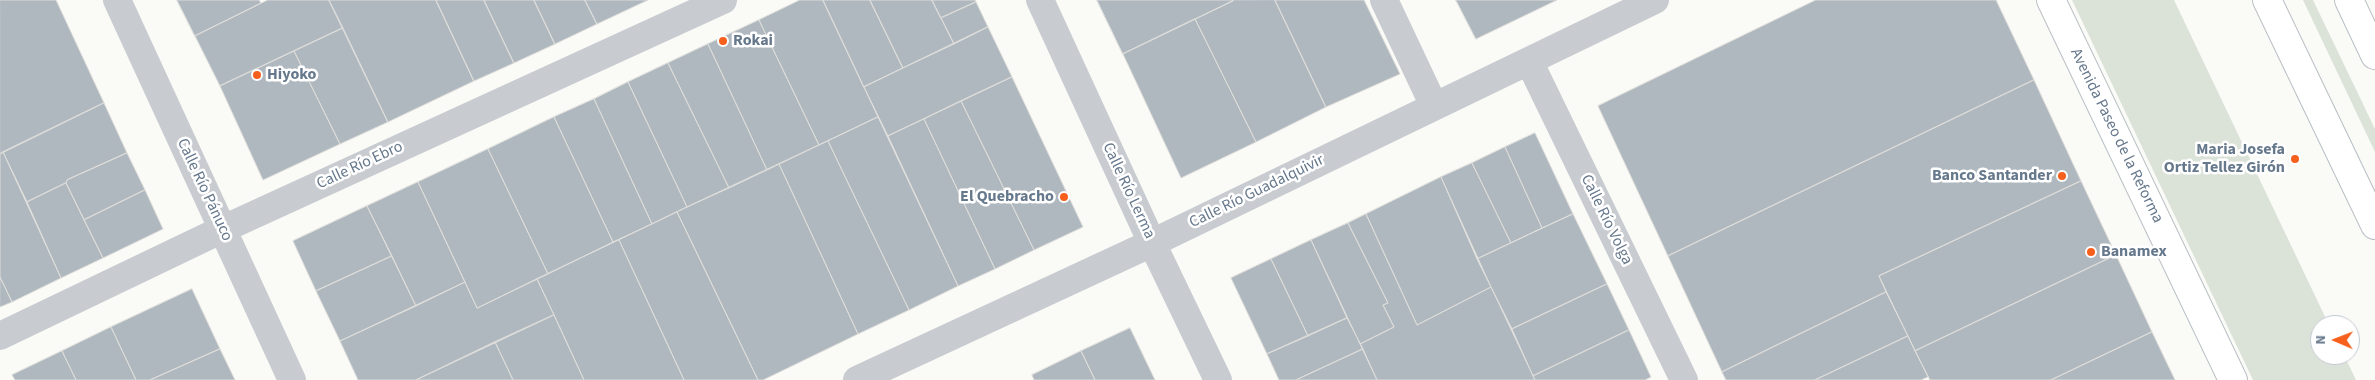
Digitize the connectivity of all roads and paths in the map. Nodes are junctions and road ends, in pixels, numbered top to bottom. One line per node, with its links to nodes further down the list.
1 (116, 0): 13 (street, Calle Río Pánuco)
2 (723, 0): 13 (street, Calle Río Ebro)
3 (1040, 0): 14 (street, Calle Río Lerma)
4 (1384, 0): 11 (street)
5 (1655, 0): 10 (street, Calle Río Guadalquivir)
6 (2051, 0): 20 (street, Avenida Paseo de la Reforma)
7 (2267, 0): 12 (street)
8 (2349, 0): 9 (street)
9 (2375, 54)
10 (1529, 61): 11 (street, Calle Río Guadalquivir); 19 (street, Calle Río Volga)
11 (1434, 106): 14 (street, Calle Río Guadalquivir)
12 (2375, 225)
13 (222, 229): 15 (street, Calle Río Ebro); 16 (street, Calle Río Pánuco)
14 (1152, 243): 17 (street, Calle Río Guadalquivir); 18 (street, Calle Río Lerma)
15 (0, 336)
16 (292, 380)
17 (858, 380)
18 (1218, 380)
19 (1684, 380)
20 (2234, 380)

